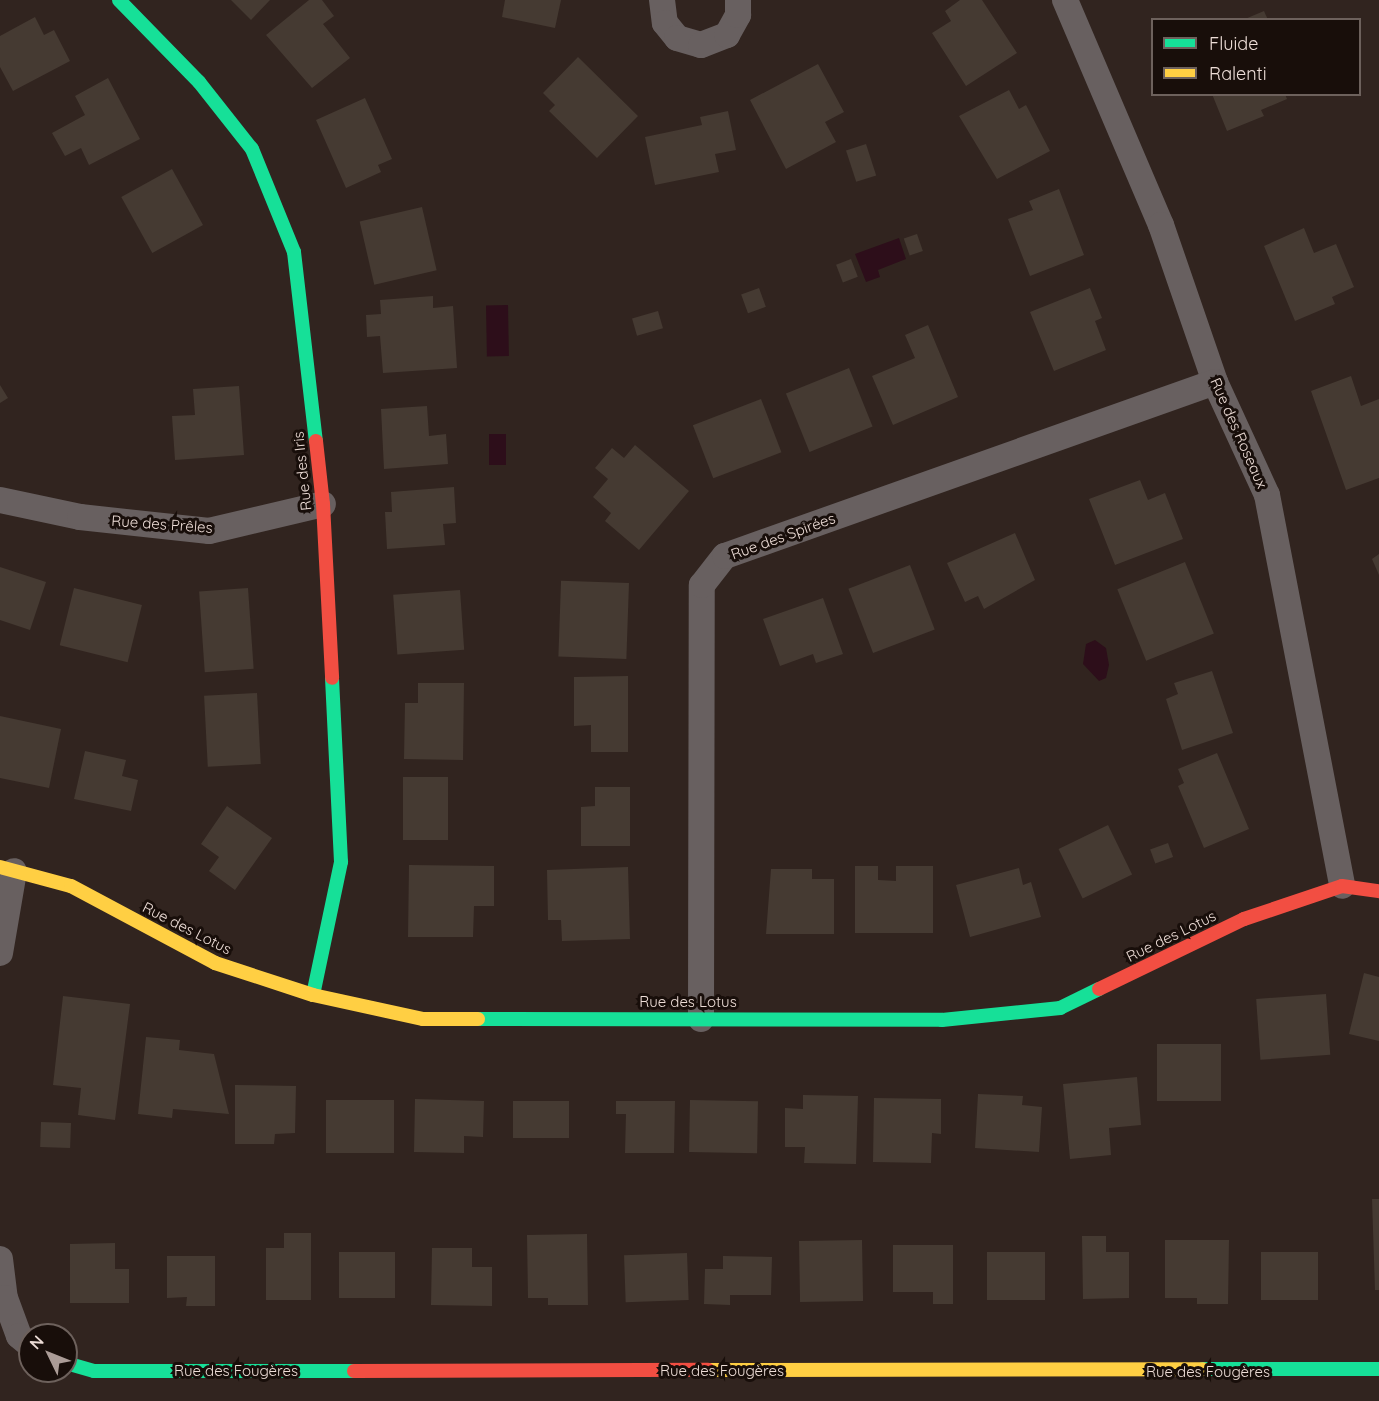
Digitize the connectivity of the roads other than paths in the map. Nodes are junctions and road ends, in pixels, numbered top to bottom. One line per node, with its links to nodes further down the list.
1 (119, 0): 7 (street, Rue des Iris)
2 (662, 0): 3 (street)
3 (738, 0)
4 (1065, 0): 5 (street, Rue des Roseaux)
5 (1215, 382): 9 (street, Rue des Roseaux); 13 (street, Rue des Spirées)
6 (0, 500): 7 (street, Rue des Prêles)
7 (323, 504): 12 (street, Rue des Iris)
8 (7, 869): 11 (street); 12 (street, Rue des Lotus)
9 (1342, 886): 10 (street, Rue des Lotus); 13 (street, Rue des Lotus)
10 (1379, 891)
11 (0, 953)
12 (313, 995): 13 (street, Rue des Lotus)
13 (701, 1019)
14 (0, 1259): 15 (street)
15 (18, 1333)
16 (78, 1366): 17 (street, Rue des Fougères)
17 (1379, 1370)

